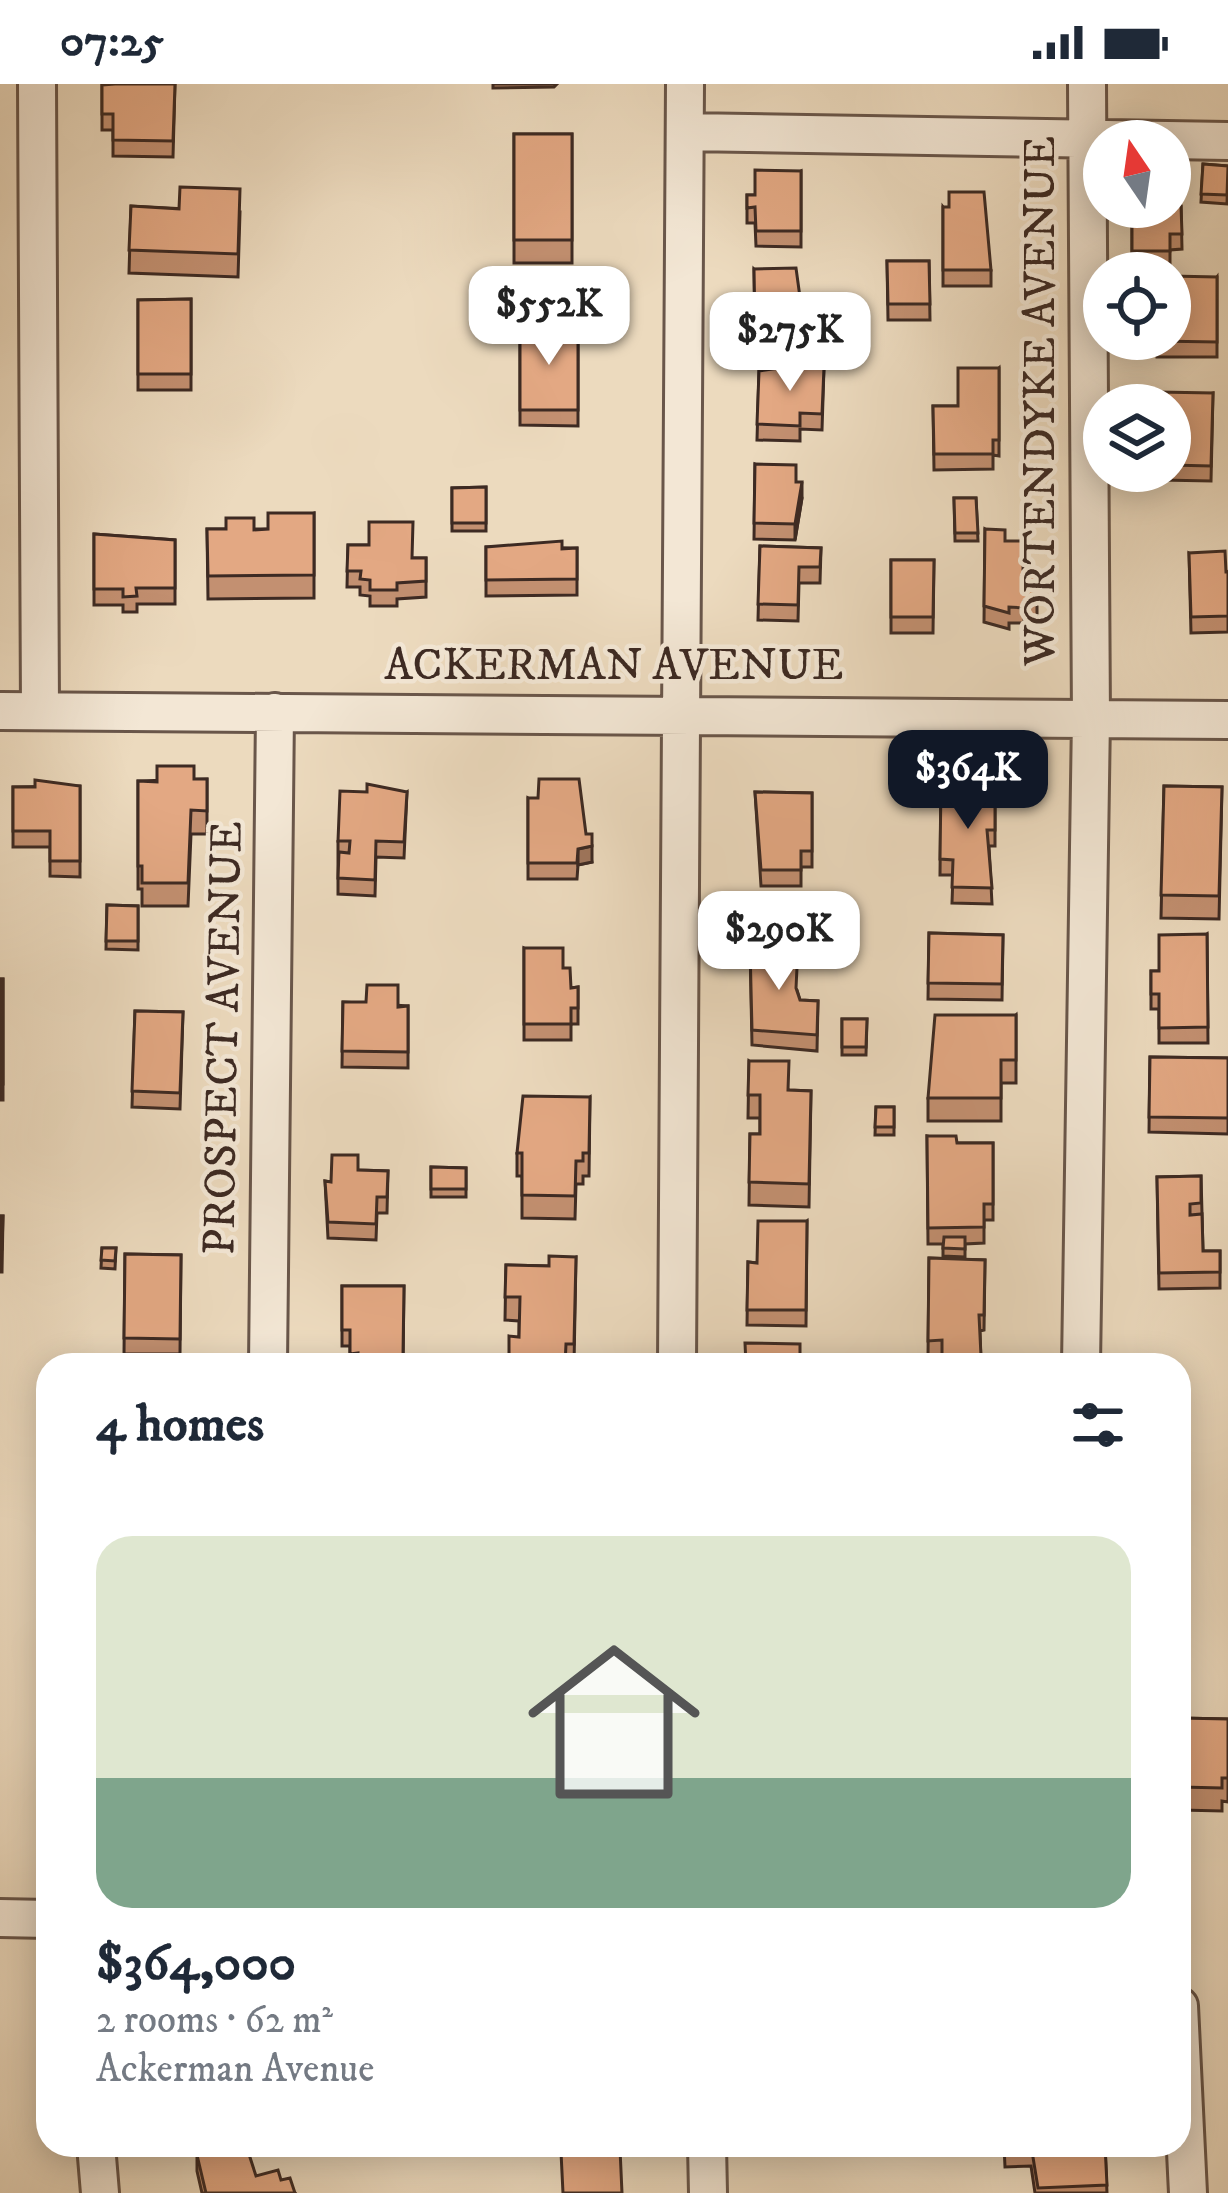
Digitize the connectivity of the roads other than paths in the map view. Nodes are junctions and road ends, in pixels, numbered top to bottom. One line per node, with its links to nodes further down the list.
1 (38, 84): 11 (street)
2 (685, 84): 5 (street)
3 (1087, 84): 4 (street, WORTENDYKE AVENUE)
4 (1088, 120)
5 (687, 132): 6 (street); 13 (street)
6 (1083, 139)
7 (1191, 140): 8 (street)
8 (1228, 141)
9 (1088, 228): 14 (street, WORTENDYKE AVENUE)
10 (0, 711): 11 (street, ACKERMAN AVENUE)
11 (40, 711): 12 (street, ACKERMAN AVENUE)
12 (275, 712): 13 (street, ACKERMAN AVENUE); 16 (street, PROSPECT AVENUE)
13 (680, 714): 14 (street, ACKERMAN AVENUE); 17 (street)
14 (1091, 718): 15 (street, ACKERMAN AVENUE); 18 (street, WORTENDYKE AVENUE)
15 (1228, 720)
16 (268, 1353)
17 (676, 1353)
18 (1081, 1353)
19 (0, 1918): 20 (street)
20 (36, 1918)
21 (97, 2157): 24 (street)
22 (707, 2157): 25 (street)
23 (1187, 2157): 26 (street)
24 (100, 2193)
25 (708, 2193)
26 (1189, 2193)

